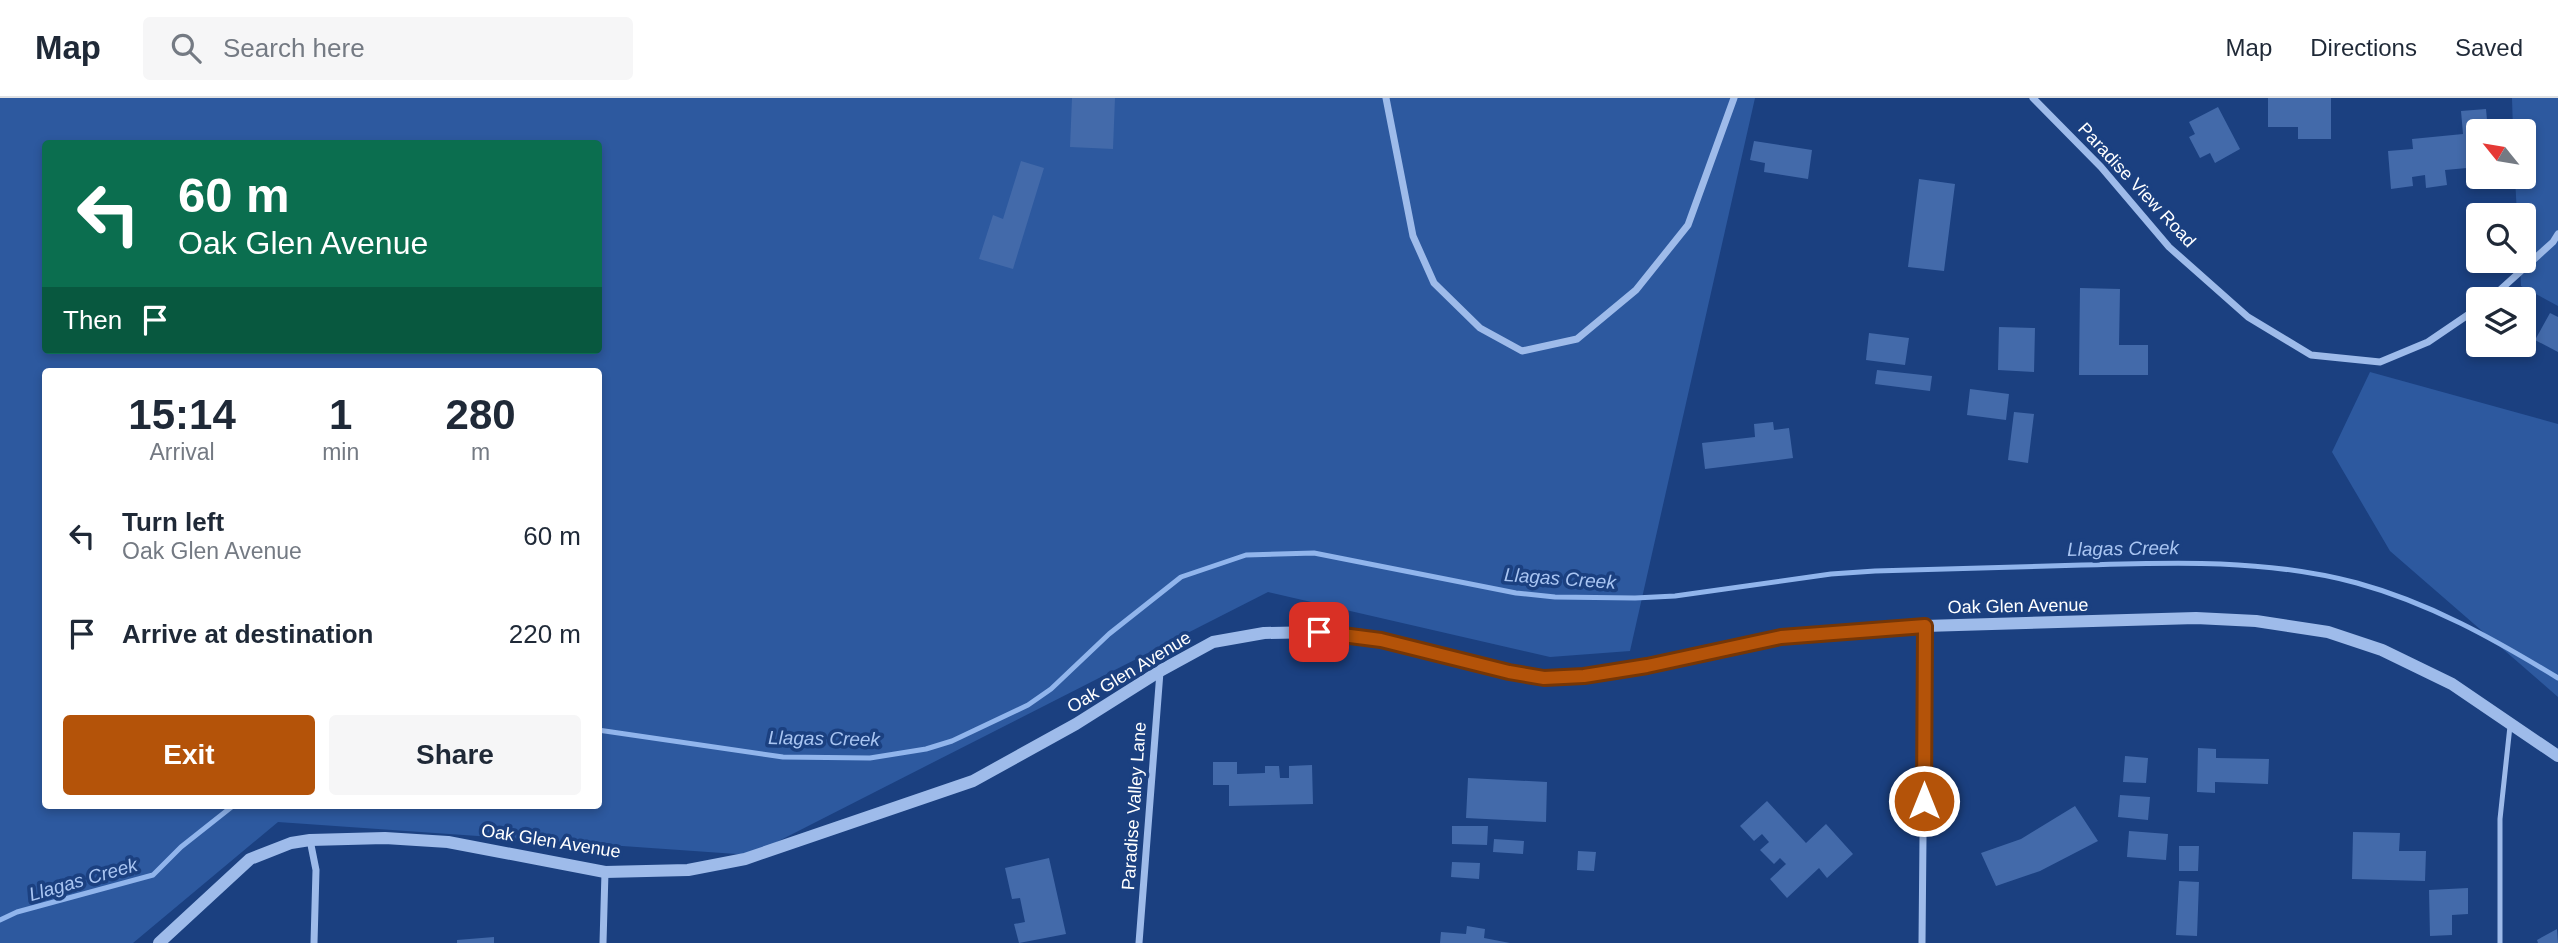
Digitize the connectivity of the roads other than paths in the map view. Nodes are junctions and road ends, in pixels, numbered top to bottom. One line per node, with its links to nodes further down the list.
1 (1386, 98): 2 (street)
2 (1734, 98)
3 (2033, 98): 6 (street, Paradise View Road)
4 (2558, 234): 5 (street)
5 (2503, 287)
6 (2466, 316)
7 (1925, 626): 8 (street, Oak Glen Avenue); 9 (street, Oak Glen Avenue); 17 (street)
8 (1160, 671): 12 (street, Oak Glen Avenue); 16 (street, Paradise Valley Lane)
9 (2510, 721): 10 (street, Oak Glen Avenue); 18 (lane)
10 (2558, 756)
11 (310, 840): 12 (street, Oak Glen Avenue); 13 (street, Oak Glen Avenue); 14 (street)
12 (605, 872): 15 (street)
13 (159, 943)
14 (314, 943)
15 (603, 943)
16 (1139, 943)
17 (1922, 943)
18 (2500, 943)

